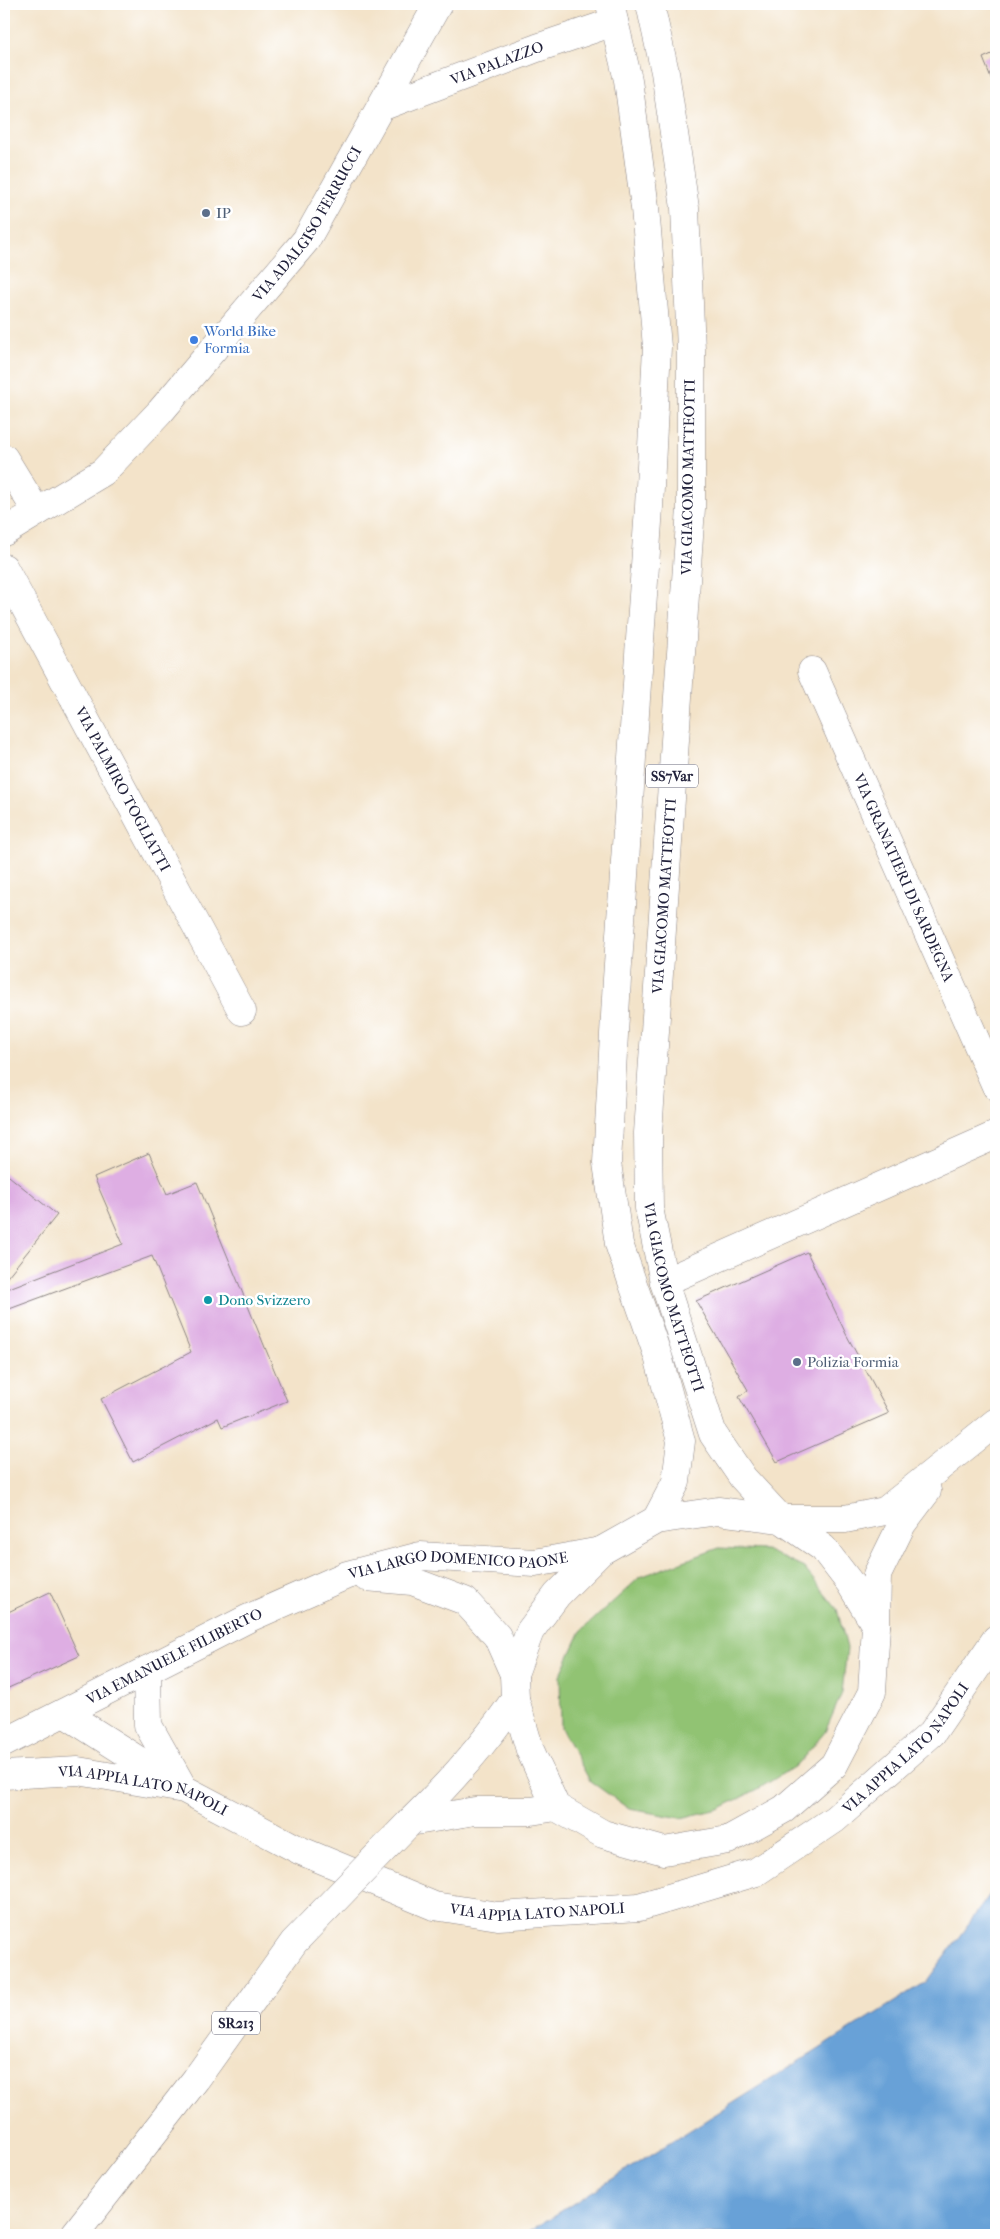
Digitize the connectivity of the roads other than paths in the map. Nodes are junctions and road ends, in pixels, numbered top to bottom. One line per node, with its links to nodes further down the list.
1 (438, 4): 4 (street, VIA ADALGISO FERRUCCI)
2 (650, 4): 13 (street, VIA GIACOMO MATTEOTTI / SS7Var)
3 (612, 13): 4 (street, VIA PALAZZO); 17 (street, VIA GIACOMO MATTEOTTI / SS7Var)
4 (381, 107): 6 (street, VIA ADALGISO FERRUCCI)
5 (4, 458): 6 (street)
6 (37, 512): 7 (street, VIA ADALGISO FERRUCCI)
7 (4, 532)
8 (4, 568): 10 (street, VIA PALMIRO TOGLIATTI)
9 (812, 670): 11 (street, VIA GRANATIERI DI SARDEGNA)
10 (242, 1011)
11 (996, 1086)
12 (996, 1135): 13 (street)
13 (664, 1282): 16 (street, VIA GIACOMO MATTEOTTI / SS7Var)
14 (996, 1422): 15 (street)
15 (947, 1464): 16 (street); 20 (street)
16 (781, 1519): 17 (street); 20 (street)
17 (656, 1520): 18 (street)
18 (602, 1551): 19 (street, VIA LARGO DOMENICO PAONE); 23 (street)
19 (347, 1575): 22 (street, VIA EMANUELE FILIBERTO); 23 (street, VIA LARGO DOMENICO PAONE)
20 (876, 1626): 28 (street)
21 (996, 1638): 27 (street, VIA APPIA LATO NAPOLI)
22 (147, 1670): 24 (street, VIA EMANUELE FILIBERTO); 27 (street)
23 (515, 1686): 28 (street, VIA LARGO DOMENICO PAONE); 29 (street, SR213)
24 (64, 1713): 25 (street, VIA EMANUELE FILIBERTO); 27 (street)
25 (4, 1743)
26 (4, 1775): 27 (street, VIA APPIA LATO NAPOLI)
27 (184, 1789)
28 (556, 1807): 29 (street)
29 (410, 1822): 30 (street, SR213, bridge)
30 (74, 2235)

